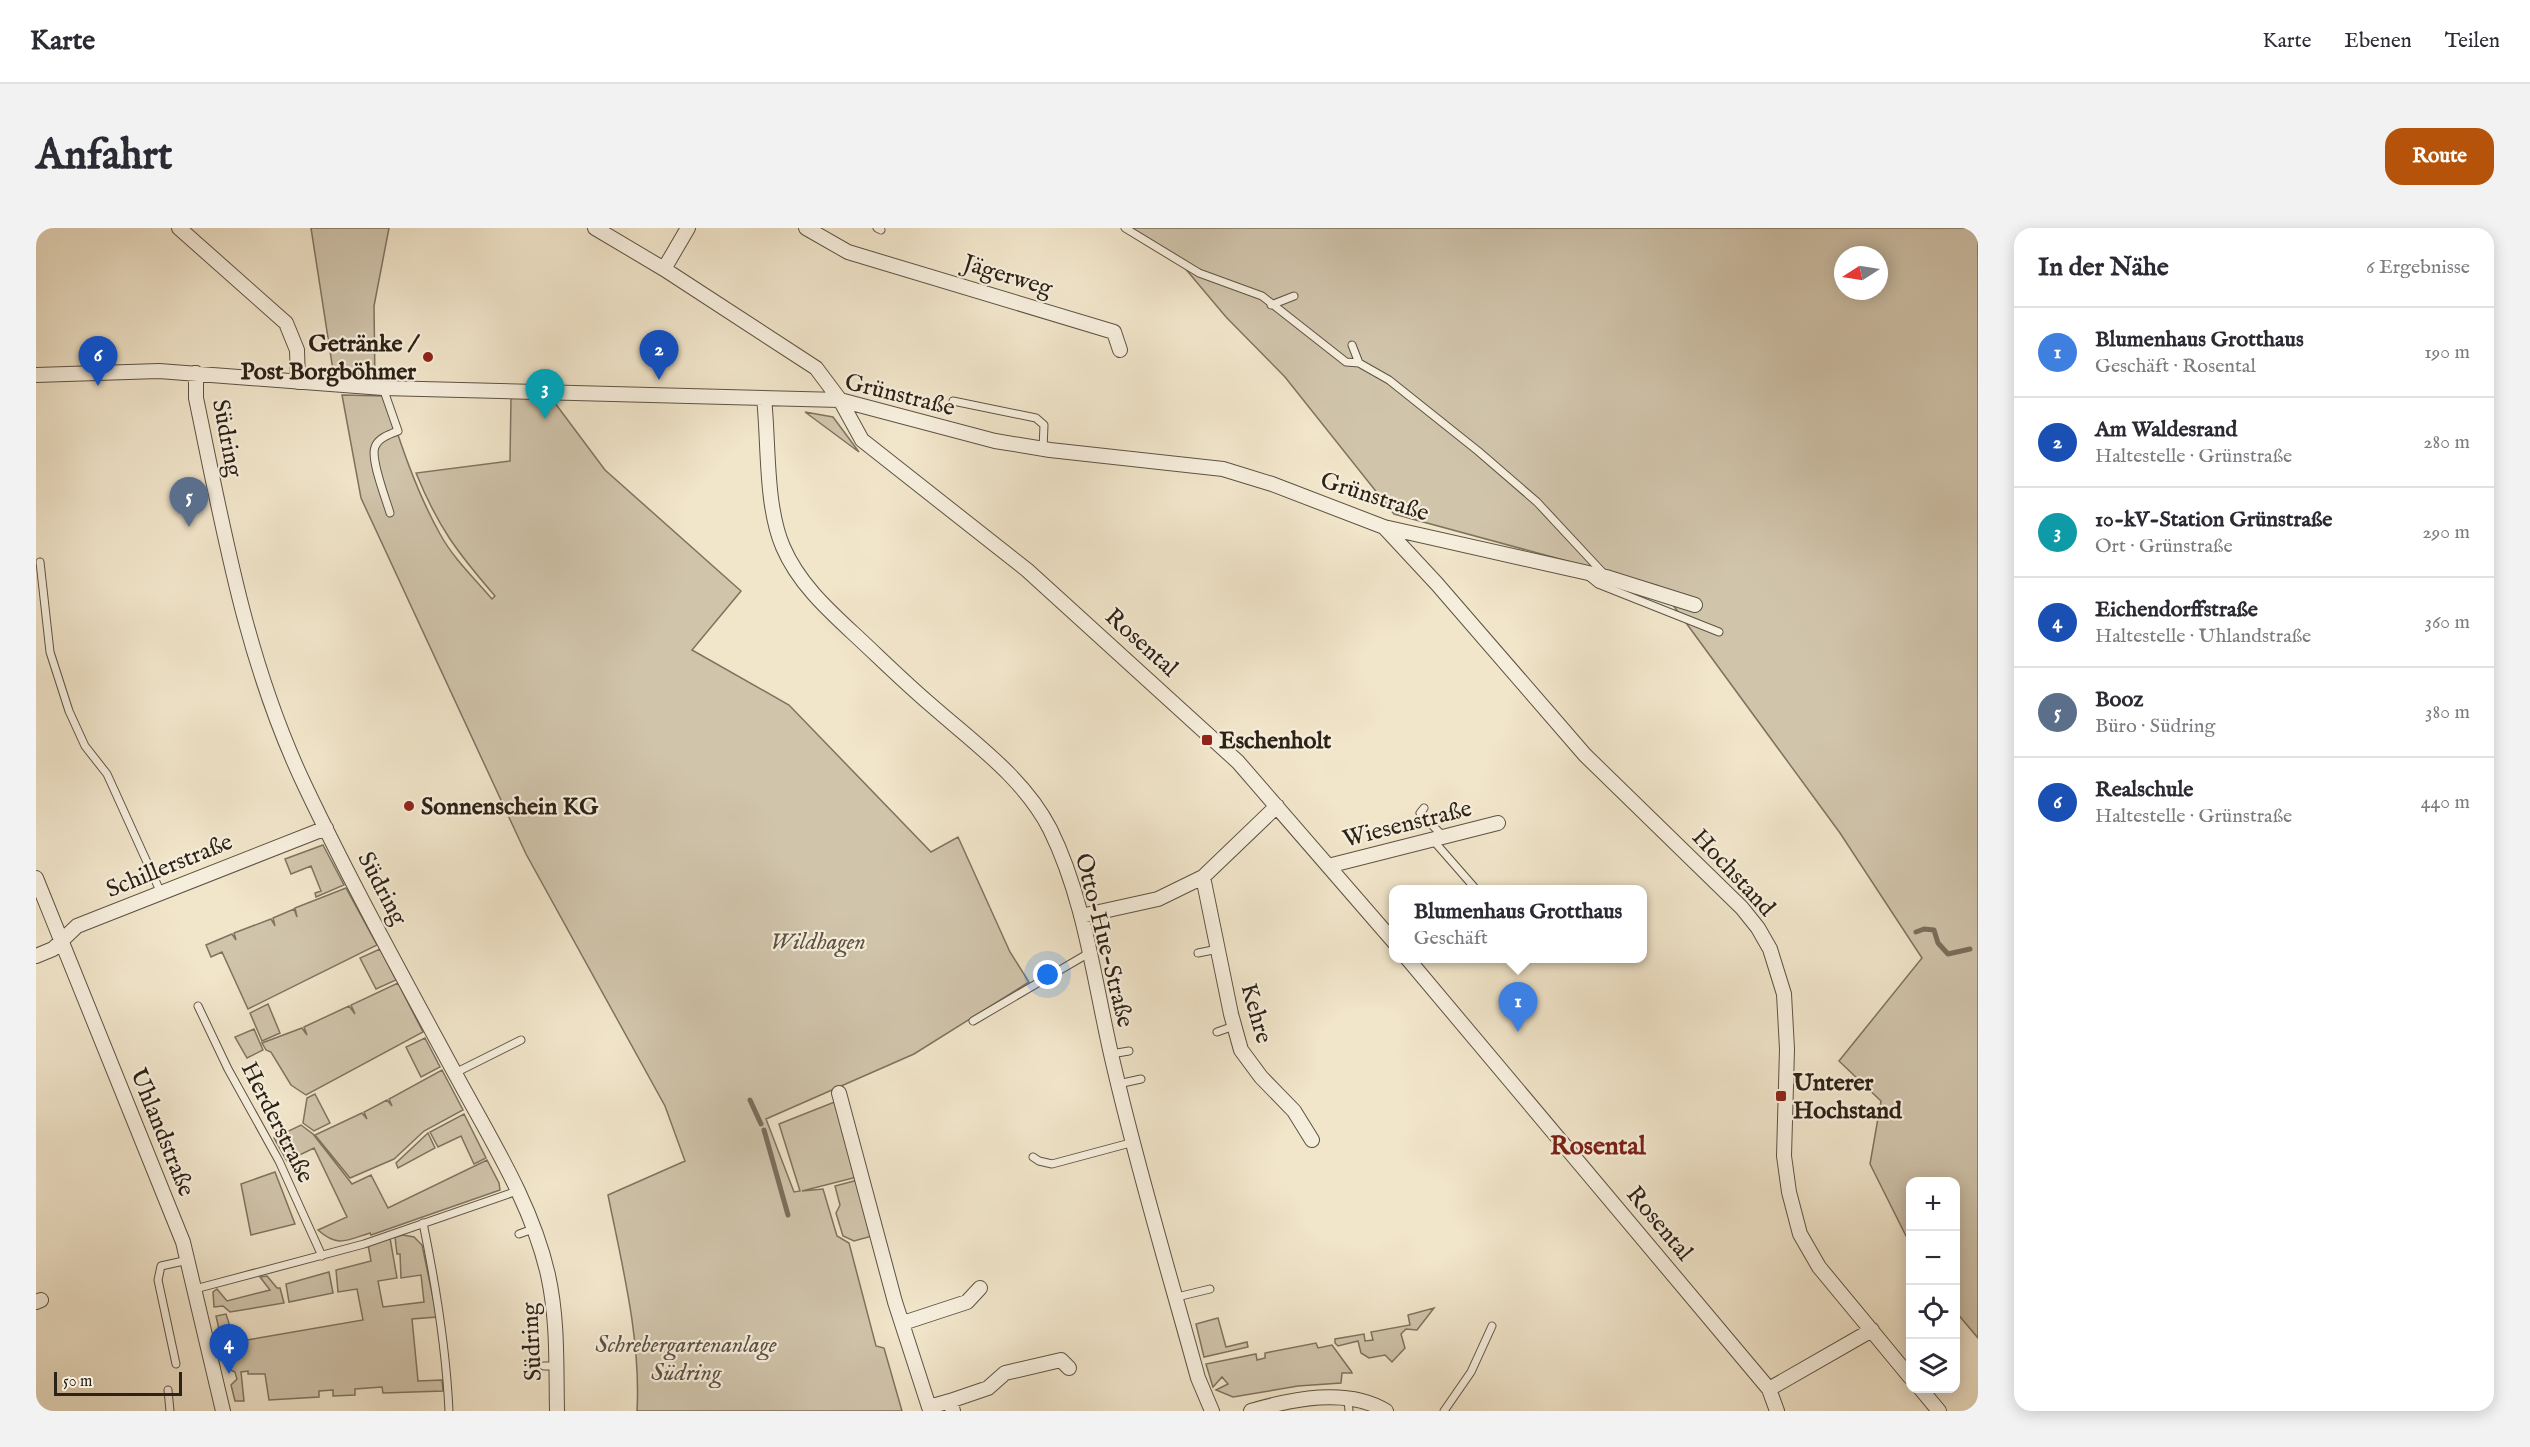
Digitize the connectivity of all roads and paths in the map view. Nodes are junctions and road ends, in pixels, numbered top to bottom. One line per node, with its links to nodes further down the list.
1 (179, 228): 14 (street)
2 (595, 228): 6 (street, Rosental)
3 (688, 228): 6 (street)
4 (806, 228): 10 (street, Jägerweg)
5 (1125, 228): 8 (lane)
6 (664, 269): 17 (street, Rosental)
7 (1294, 296): 8 (lane)
8 (1271, 304): 11 (lane)
9 (1352, 345): 11 (lane)
10 (1120, 350)
11 (1359, 363): 24 (lane)
12 (196, 373): 13 (street, Grünstraße); 14 (street, Grünstraße); 30 (street, Südring)
13 (36, 375)
14 (298, 382): 15 (street, Grünstraße)
15 (383, 388): 16 (street, Grünstraße); 20 (lane)
16 (764, 398): 17 (street, Grünstraße); 37 (street, Otto-Hue-Straße)
17 (840, 400): 19 (street, Grünstraße); 27 (street, Rosental)
18 (952, 401): 19 (lane)
19 (1043, 449): 21 (street, Grünstraße)
20 (390, 513)
21 (1384, 527): 23 (street, Grünstraße); 71 (street, Hochstand)
22 (40, 562): 36 (lane)
23 (1583, 572): 24 (street, Grünstraße); 26 (lane)
24 (1606, 577): 25 (street, Grünstraße)
25 (1695, 605)
26 (1719, 632)
27 (1277, 806): 32 (street, Rosental); 33 (street)
28 (1424, 808): 31 (lane)
29 (1498, 823): 31 (street, Wiesenstraße)
30 (326, 828): 36 (street, Schillerstraße); 52 (street, Südring)
31 (1438, 837): 32 (street, Wiesenstraße); 35 (lane)
32 (1328, 866): 38 (street, Rosental)
33 (1203, 877): 37 (street); 40 (street, Kehre)
34 (36, 878): 39 (street, Uhlandstraße)
35 (1473, 885)
36 (160, 893): 39 (street, Schillerstraße)
37 (1081, 916): 41 (street, Otto-Hue-Straße)
38 (1389, 936)
39 (62, 940): 43 (street, Schillerstraße); 64 (street, Uhlandstraße)
40 (1218, 949): 42 (lane); 47 (street, Kehre)
41 (1089, 952): 46 (lane); 51 (street, Otto-Hue-Straße)
42 (1198, 953)
43 (36, 956)
44 (1411, 963): 75 (street, Rosental)
45 (198, 1006): 63 (lane, Herderstraße)
46 (973, 1021)
47 (1234, 1026): 48 (lane); 56 (street, Kehre)
48 (1217, 1032)
49 (521, 1040): 52 (lane)
50 (1129, 1051): 51 (lane)
51 (1111, 1054): 54 (street, Otto-Hue-Straße)
52 (455, 1073): 59 (street, Südring)
53 (1141, 1079): 54 (lane)
54 (1118, 1084): 57 (street, Otto-Hue-Straße)
55 (839, 1093): 69 (street)
56 (1312, 1140)
57 (1135, 1142): 58 (lane); 68 (street, Otto-Hue-Straße)
58 (1034, 1157)
59 (518, 1191): 60 (lane); 61 (street, Südring)
60 (423, 1223): 63 (lane); 82 (lane)
61 (533, 1229): 62 (lane); 83 (street, Südring)
62 (519, 1234)
63 (321, 1256): 66 (lane)
64 (188, 1260): 66 (street, Uhlandstraße); 72 (lane)
65 (980, 1288): 69 (street)
66 (195, 1289): 81 (street, Uhlandstraße)
67 (1210, 1289): 68 (lane)
68 (1177, 1297): 84 (street, Otto-Hue-Straße)
69 (903, 1323): 79 (street)
70 (1492, 1326): 87 (lane)
71 (1872, 1330): 74 (street, Hochstand); 75 (street)
72 (176, 1364)
73 (1069, 1368): 79 (street)
74 (1906, 1371)
75 (1769, 1389): 88 (street, Rosental)
76 (168, 1390): 80 (lane)
77 (1923, 1393): 89 (street)
78 (1349, 1405): 85 (street); 86 (street)
79 (951, 1406)
80 (170, 1411)
81 (223, 1411)
82 (448, 1411)
83 (557, 1411)
84 (1212, 1411)
85 (1251, 1411)
86 (1386, 1411)
87 (1444, 1411)
88 (1777, 1411)
89 (1939, 1411)

